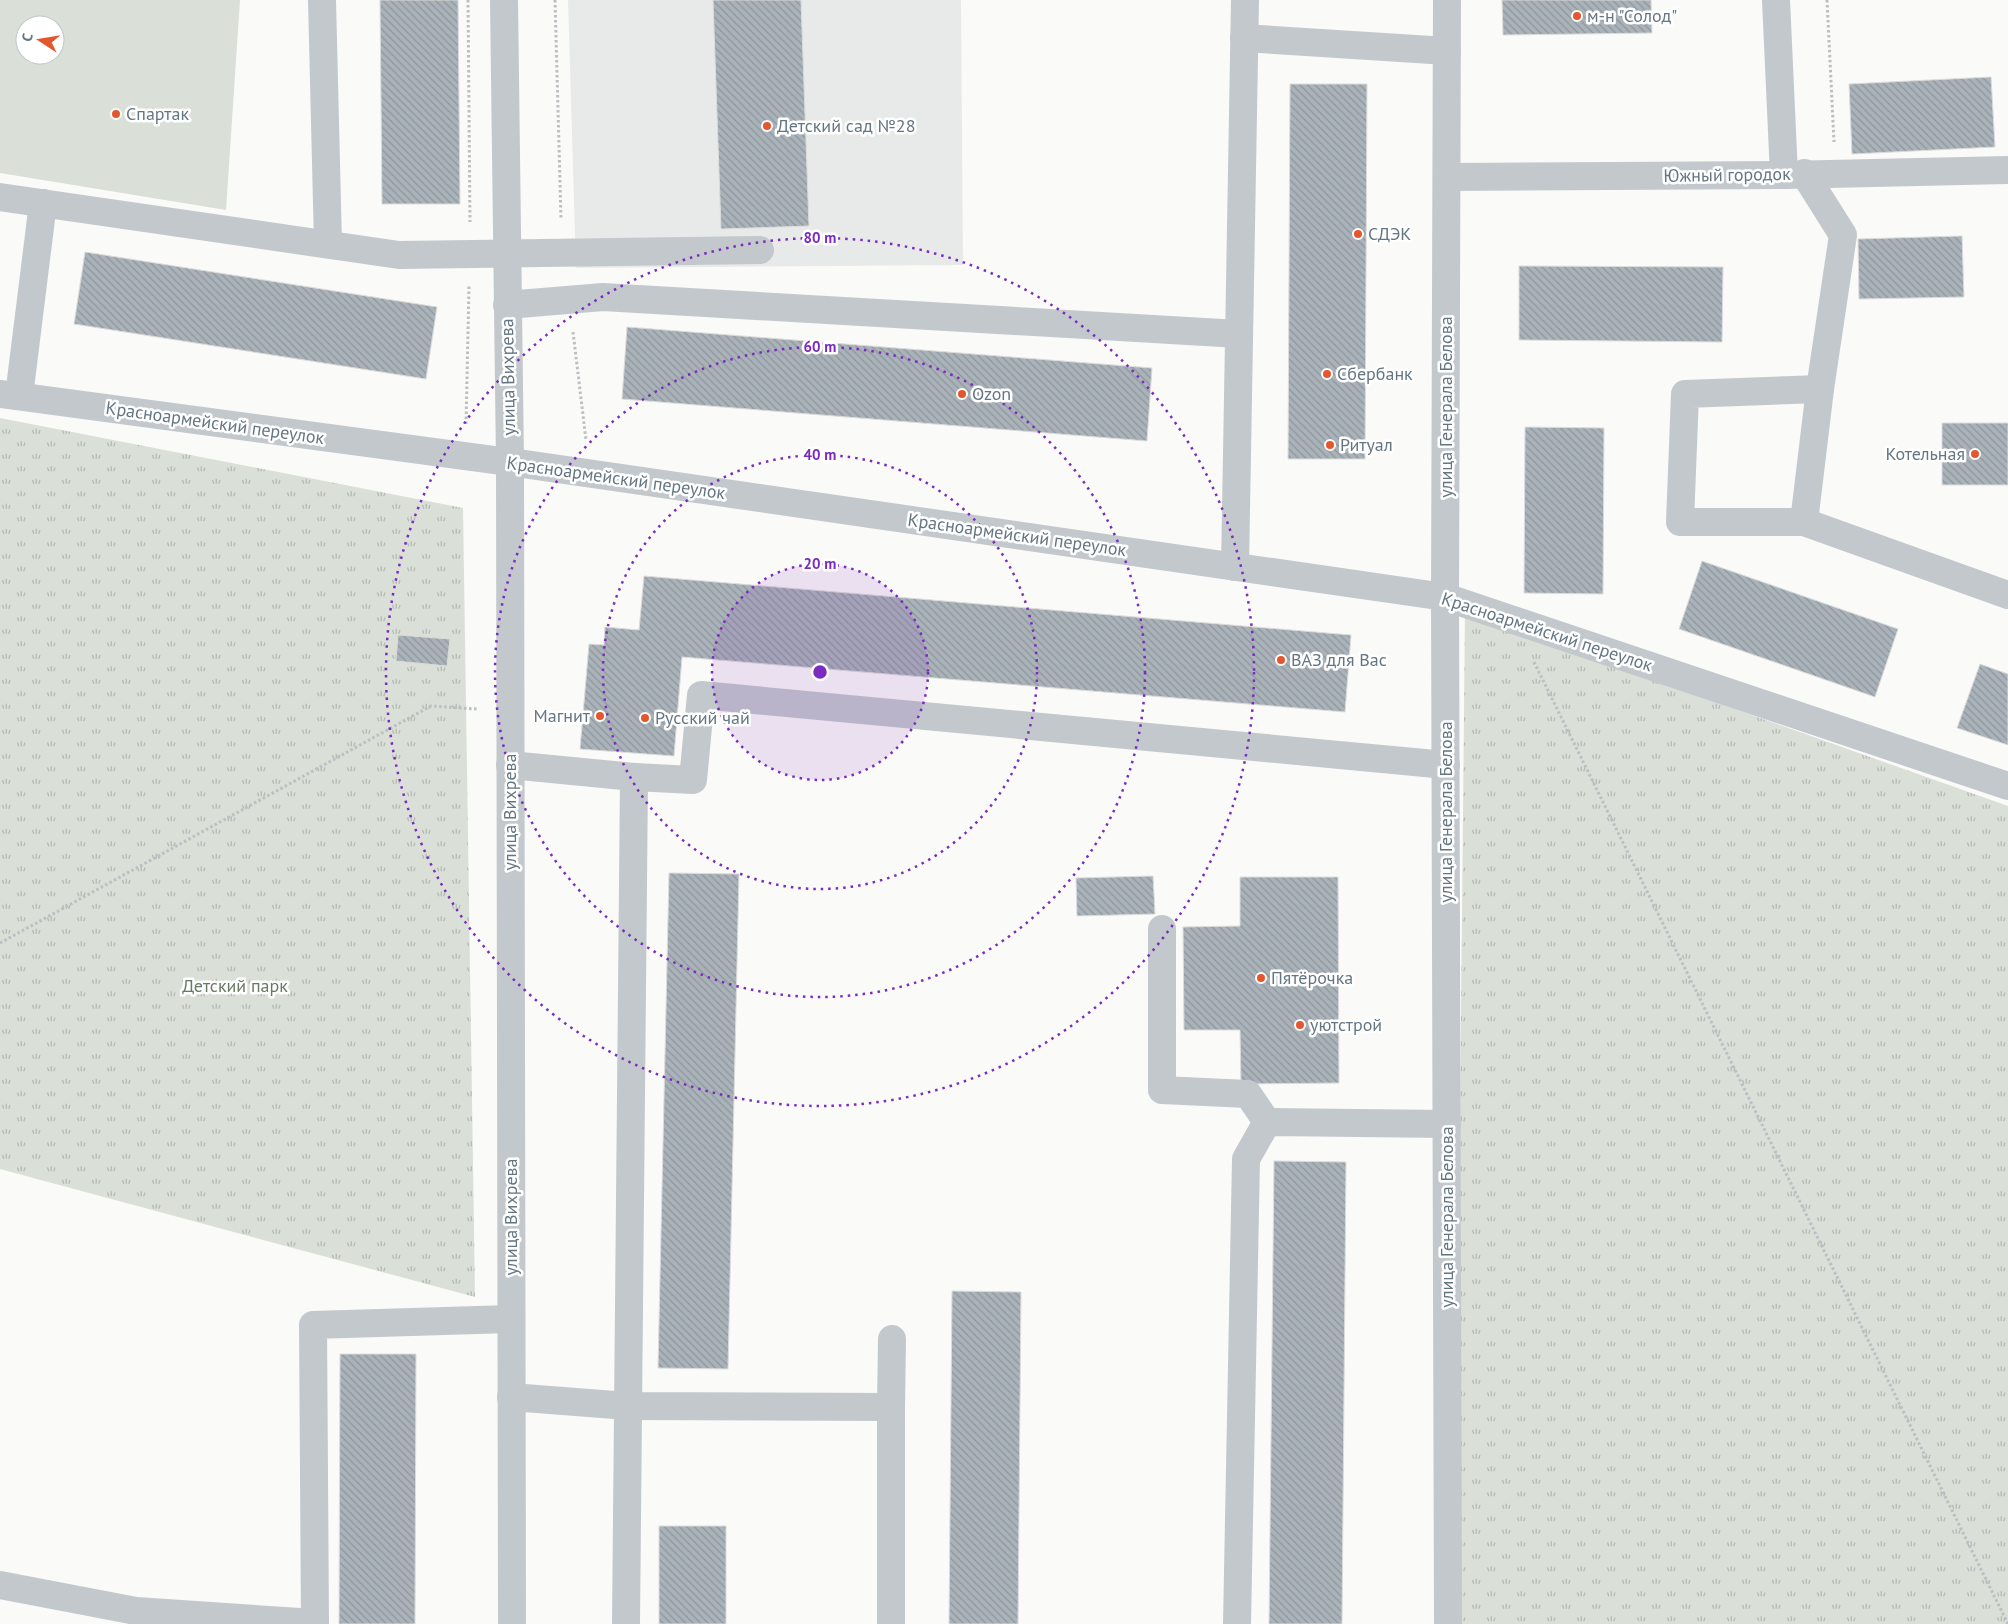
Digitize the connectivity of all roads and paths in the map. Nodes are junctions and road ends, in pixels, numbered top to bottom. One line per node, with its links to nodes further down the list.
1 (322, 0): 13 (street)
2 (504, 0): 15 (street, улица Вихрева)
3 (1245, 0): 6 (street)
4 (1447, 0): 7 (street, улица Генерала Белова)
5 (1776, 0): 9 (street)
6 (1244, 38): 7 (street); 17 (street)
7 (1447, 51): 10 (street, улица Генерала Белова)
8 (2008, 170): 9 (street, Южный городок)
9 (1794, 174): 10 (street, Южный городок); 18 (street)
10 (1447, 177): 24 (street, улица Генерала Белова)
11 (0, 197): 12 (street)
12 (43, 203): 13 (street); 19 (street)
13 (328, 244): 15 (street)
14 (760, 250): 15 (street)
15 (507, 254): 16 (street, улица Вихрева)
16 (507, 305): 17 (street); 20 (street, улица Вихрева)
17 (1239, 334): 22 (street)
18 (1820, 389): 21 (street); 21 (street)
19 (10, 395): 20 (street, Красноармейский переулок)
20 (510, 462): 22 (street, Красноармейский переулок); 26 (street, улица Вихрева)
21 (1804, 522): 23 (street)
22 (1235, 567): 24 (street, Красноармейский переулок)
23 (2008, 595)
24 (1445, 597): 25 (street, Красноармейский переулок); 28 (street, улица Генерала Белова)
25 (1512, 619): 30 (street, Красноармейский переулок); 47 (path)
26 (510, 712): 27 (street, улица Вихрева); 32 (path)
27 (510, 765): 29 (street); 35 (street, улица Вихрева)
28 (1446, 765): 29 (street); 34 (street, улица Генерала Белова)
29 (634, 777): 38 (street)
30 (2008, 786)
31 (1162, 929): 33 (street)
32 (0, 943)
33 (1267, 1122): 34 (street); 45 (street)
34 (1447, 1124): 46 (street, улица Генерала Белова)
35 (511, 1319): 37 (street, улица Вихрева); 41 (street)
36 (892, 1339): 39 (street)
37 (512, 1397): 38 (street); 42 (street, улица Вихрева)
38 (628, 1406): 39 (street); 43 (street)
39 (891, 1407): 44 (street)
40 (0, 1585): 41 (street)
41 (315, 1624)
42 (512, 1624)
43 (626, 1624)
44 (891, 1624)
45 (1237, 1624)
46 (1448, 1624)
47 (2008, 1624)

